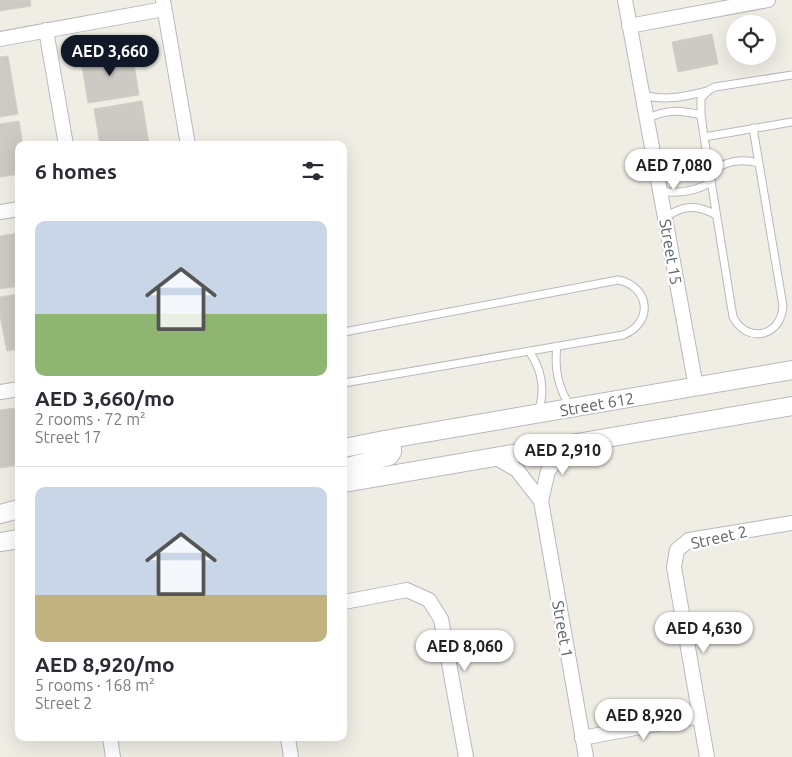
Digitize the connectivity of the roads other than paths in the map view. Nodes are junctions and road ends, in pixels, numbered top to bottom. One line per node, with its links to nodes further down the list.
1 (625, 0): 4 (street, Street 15)
2 (768, 0): 4 (street)
3 (163, 5): 5 (street); 16 (street)
4 (629, 26): 9 (street, Street 15)
5 (46, 30): 6 (street); 15 (street)
6 (0, 39)
7 (792, 75): 8 (lane)
8 (709, 90): 9 (lane); 10 (lane)
9 (642, 95): 11 (street, Street 15)
10 (701, 115): 11 (lane); 14 (lane)
11 (647, 119): 20 (street, Street 15)
12 (792, 122): 13 (lane)
13 (753, 128): 14 (lane); 17 (lane)
14 (704, 136): 18 (lane)
15 (65, 141)
16 (187, 141)
17 (759, 163): 18 (lane); 23 (lane)
18 (710, 173): 19 (lane)
19 (711, 182): 20 (lane); 23 (lane)
20 (660, 191): 24 (street, Street 15)
21 (15, 210): 22 (street)
22 (0, 212)
23 (716, 214): 24 (lane)
24 (665, 218): 30 (street, Street 15)
25 (347, 331): 26 (lane)
26 (558, 346): 27 (lane); 35 (lane)
27 (530, 351): 29 (lane); 37 (lane)
28 (792, 370): 30 (street, Street 612)
29 (347, 382)
30 (696, 387): 35 (street, Street 612)
31 (15, 390): 32 (street)
32 (0, 392)
33 (792, 397): 36 (street)
34 (792, 406): 36 (street)
35 (572, 408): 37 (street, Street 612)
36 (764, 411): 39 (street)
37 (537, 414): 38 (street, Street 612)
38 (384, 440): 40 (street, Street 612); 42 (street)
39 (572, 444): 41 (street); 44 (street, Street 1)
40 (347, 447)
41 (495, 457): 43 (street); 44 (street, Street 1)
42 (347, 467)
43 (347, 482)
44 (541, 501): 54 (street, Street 1)
45 (15, 505): 46 (street)
46 (0, 507)
47 (15, 510): 48 (street)
48 (0, 514)
49 (792, 523): 53 (street, Street 2)
50 (15, 540): 51 (street)
51 (0, 542)
52 (347, 601): 59 (street)
53 (700, 716): 54 (street); 61 (street, Street 2)
54 (582, 738): 60 (street, Street 1)
55 (111, 741): 57 (street)
56 (288, 741): 58 (street)
57 (114, 757)
58 (291, 757)
59 (466, 757)
60 (586, 757)
61 (707, 757)

